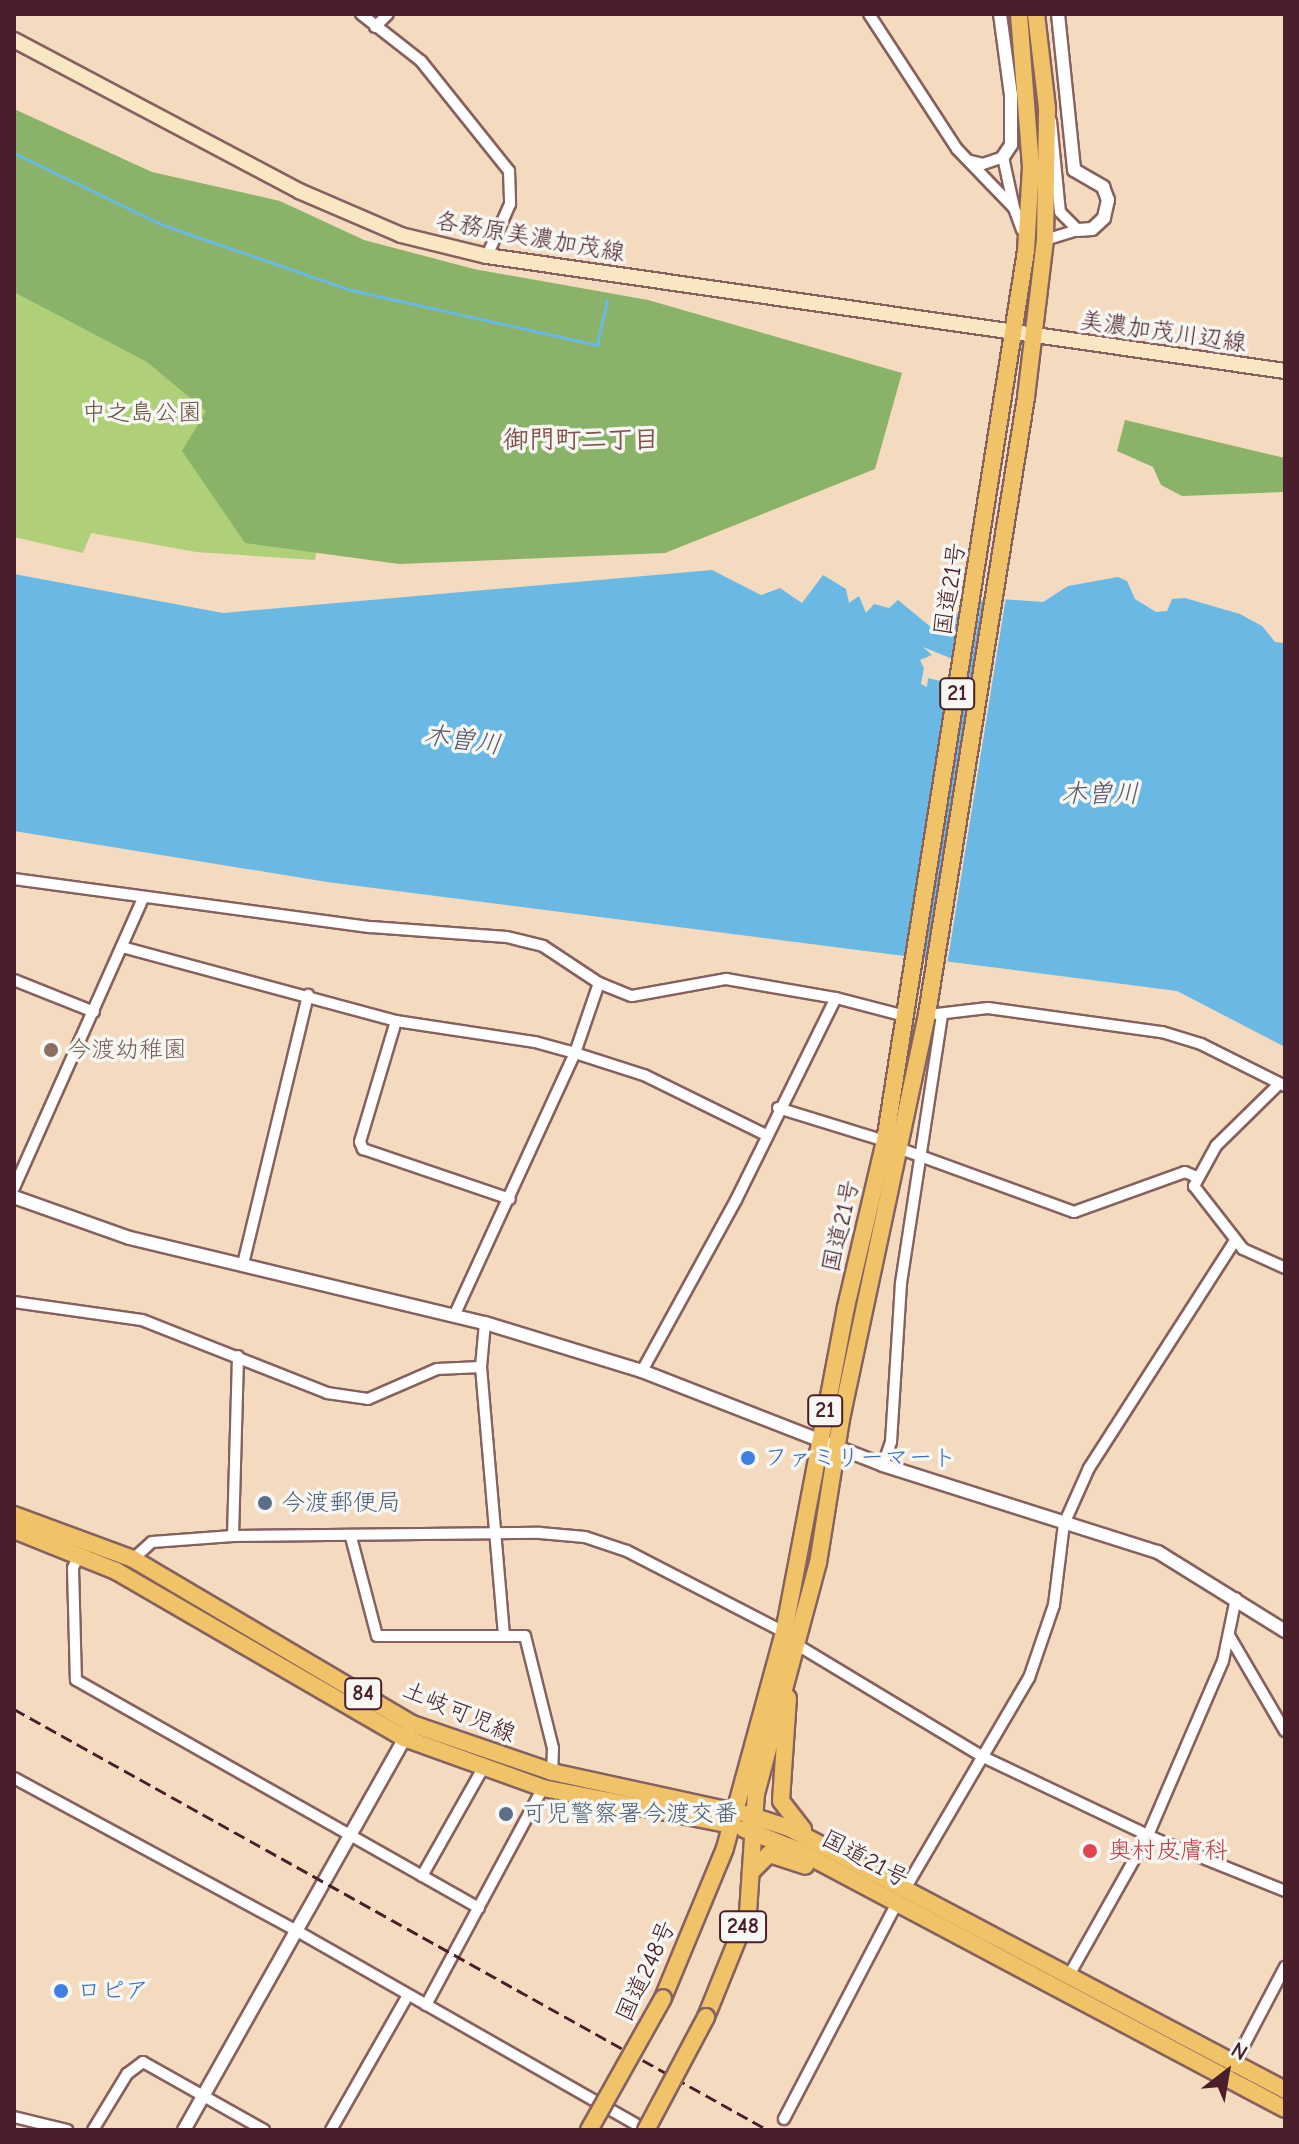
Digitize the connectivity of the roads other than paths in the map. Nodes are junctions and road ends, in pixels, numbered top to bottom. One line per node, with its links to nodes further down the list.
1 (361, 14): 8 (street)
2 (388, 14): 8 (street)
3 (869, 14): 12 (street)
4 (1000, 14): 11 (street)
5 (1019, 14): 16 (main road, 国道21号 / 21)
6 (1036, 14): 10 (main road, 国道21号 / 21)
7 (1058, 14): 14 (street)
8 (375, 27): 17 (street)
9 (14, 40): 17 (main road, 各務原美濃加茂線)
10 (1047, 108): 14 (street); 15 (main road, 国道21号 / 21)
11 (1003, 157): 12 (street); 13 (street)
12 (971, 161): 13 (street)
13 (1014, 208): 16 (street)
14 (1078, 230): 15 (street)
15 (1045, 240): 19 (main road, 国道21号 / 21)
16 (1026, 251): 18 (main road, 国道21号 / 21)
17 (487, 256): 18 (main road, 各務原美濃加茂線)
18 (1016, 333): 19 (main road, 各務原美濃加茂線); 30 (main road, 国道21号 / 21)
19 (1034, 336): 20 (main road, 美濃加茂川辺線); 28 (main road, 国道21号 / 21)
20 (1285, 371)
21 (14, 879): 22 (street)
22 (142, 900): 23 (street); 25 (street)
23 (122, 947): 26 (street); 29 (street)
24 (14, 980): 29 (street)
25 (599, 983): 27 (street); 32 (street)
26 (308, 995): 31 (street); 44 (street)
27 (836, 998): 30 (street); 34 (street)
28 (933, 1008): 33 (street); 37 (main road, 国道21号 / 21); 38 (street)
29 (94, 1012): 40 (street)
30 (905, 1016): 36 (main road, 国道21号 / 21)
31 (396, 1021): 32 (street); 42 (street)
32 (575, 1053): 35 (street); 42 (street)
33 (1282, 1085): 39 (street)
34 (778, 1108): 35 (street); 36 (street)
35 (766, 1135): 51 (street)
36 (885, 1141): 52 (main road, 国道21号 / 21)
37 (901, 1149): 38 (street); 52 (main road, 国道21号 / 21)
38 (920, 1155): 39 (street); 53 (street)
39 (1197, 1177): 43 (street)
40 (14, 1188)
41 (14, 1197): 44 (street)
42 (510, 1199): 47 (street)
43 (1235, 1241): 45 (street); 55 (street)
44 (243, 1264): 47 (street)
45 (1285, 1268)
46 (14, 1302): 49 (street)
47 (454, 1316): 48 (street)
48 (485, 1323): 50 (street); 51 (street)
49 (238, 1356): 50 (street); 58 (street)
50 (481, 1367): 57 (street)
51 (642, 1371): 52 (street)
52 (829, 1444): 53 (street); 64 (main road, 国道21号 / 21); 67 (main road, 国道21号 / 21)
53 (883, 1465): 55 (street)
54 (14, 1515): 61 (main road, 土岐可児線 / 84)
55 (1064, 1524): 62 (street); 71 (street)
56 (14, 1530): 60 (main road, 土岐可児線 / 84)
57 (497, 1534): 59 (street); 64 (street); 65 (street)
58 (233, 1536): 59 (street); 61 (street)
59 (351, 1537): 65 (street)
60 (79, 1555): 69 (main road, 土岐可児線 / 84); 79 (street)
61 (133, 1559): 69 (main road, 土岐可児線 / 84)
62 (1236, 1598): 63 (street); 66 (street)
63 (1285, 1631)
64 (784, 1632): 76 (main road, 国道21号 / 21)
65 (504, 1633): 73 (street)
66 (1230, 1637): 70 (street); 78 (street)
67 (799, 1646): 68 (main road, 国道21号 / 21); 71 (street)
68 (788, 1692): 77 (main road, 国道21号 / 21); 80 (main road)
69 (408, 1731): 72 (main road, 土岐可児線 / 84); 73 (main road, 土岐可児線 / 84); 79 (street)
70 (1285, 1731)
71 (983, 1757): 78 (street); 85 (street)
72 (483, 1768): 75 (main road, 土岐可児線 / 84); 82 (street)
73 (552, 1772): 76 (main road, 土岐可児線 / 84)
74 (14, 1778): 87 (street)
75 (543, 1788): 76 (main road, 土岐可児線 / 84); 86 (street)
76 (733, 1819): 77 (main road, 国道21号); 103 (main road, 国道248号 / 248, bridge)
77 (752, 1823): 80 (main road, 国道21号); 81 (main road, 248); 83 (main road, 国道21号)
78 (1148, 1835): 84 (street); 89 (street)
79 (350, 1836): 82 (street); 87 (street)
80 (863, 1868): 85 (main road, 国道21号)
81 (751, 1872): 83 (main road); 104 (main road, 248, bridge)
82 (422, 1876): 86 (street)
83 (866, 1888): 85 (main road, 国道21号)
84 (1285, 1891)
85 (901, 1896): 89 (main road, 国道21号); 95 (main road, 国道21号); 97 (street)
86 (479, 1908): 91 (street)
87 (297, 1931): 90 (street); 94 (street)
88 (1285, 1967): 92 (street)
89 (1068, 1977): 92 (main road, 国道21号)
90 (408, 1995): 91 (street); 102 (street)
91 (426, 2005): 104 (street)
92 (1233, 2066): 93 (main road, 国道21号)
93 (1285, 2090)
94 (206, 2097): 99 (street); 100 (street); 101 (street)
95 (1285, 2109)
96 (14, 2117): 98 (street)
97 (784, 2119)
98 (67, 2130)
99 (93, 2130)
100 (184, 2130)
101 (264, 2130)
102 (331, 2130)
103 (589, 2130)
104 (646, 2130)

